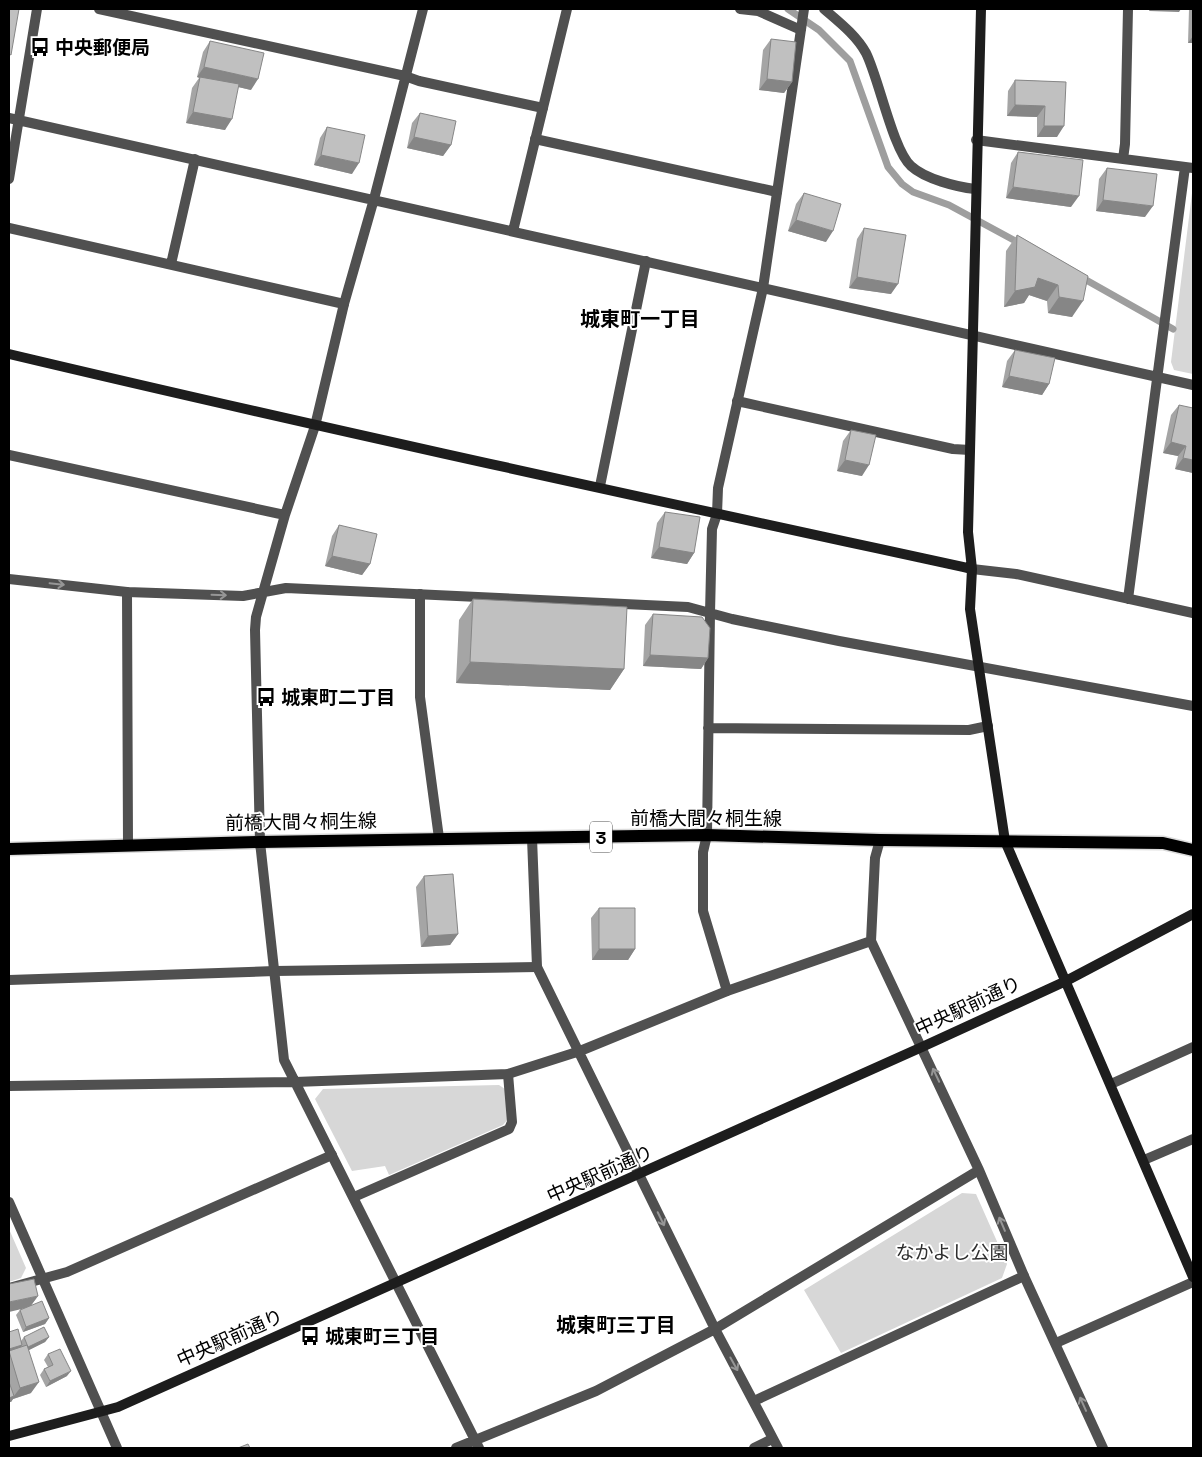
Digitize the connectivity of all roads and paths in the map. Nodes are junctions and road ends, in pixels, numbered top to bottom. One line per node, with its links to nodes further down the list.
1 (37, 9): 14 (street)
2 (99, 9): 11 (street)
3 (423, 9): 11 (street)
4 (567, 9): 12 (street)
5 (740, 9): 10 (street)
6 (804, 9): 10 (street)
7 (824, 9): 21 (street)
8 (981, 9): 16 (street)
9 (1128, 9): 18 (street)
10 (801, 28): 22 (street)
11 (405, 76): 12 (street); 23 (street)
12 (543, 108): 15 (street)
13 (9, 118): 14 (street)
14 (19, 120): 17 (street); 20 (street)
15 (536, 139): 22 (street); 25 (street)
16 (976, 140): 18 (street); 21 (street)
17 (195, 159): 23 (street); 27 (street)
18 (1123, 159): 19 (street)
19 (1189, 167): 32 (street)
20 (9, 179)
21 (975, 189): 30 (street)
22 (777, 192): 28 (street)
23 (374, 199): 25 (street); 29 (street)
24 (9, 228): 27 (street)
25 (514, 231): 26 (street)
26 (646, 261): 28 (street); 38 (street)
27 (171, 264): 29 (street)
28 (763, 288): 30 (street); 34 (street)
29 (344, 304): 35 (street)
30 (973, 334): 32 (street); 36 (street)
31 (9, 354): 35 (street)
32 (1158, 376): 33 (street); 46 (street)
33 (1193, 385)
34 (737, 401): 36 (street); 40 (street)
35 (315, 426): 38 (street); 39 (street)
36 (970, 450): 41 (street)
37 (9, 455): 39 (street)
38 (600, 486): 40 (street)
39 (285, 514): 43 (street)
40 (717, 514): 41 (street); 47 (street)
41 (972, 569): 46 (street); 49 (street)
42 (9, 579): 44 (street, one-way to 44)
43 (265, 591): 44 (street, one-way to 43); 45 (street); 58 (street)
44 (127, 592): 59 (street)
45 (420, 594): 47 (street); 54 (street)
46 (1128, 599): 48 (street)
47 (710, 613): 49 (street); 52 (street)
48 (1193, 613)
49 (979, 667): 50 (street); 51 (street)
50 (1193, 706)
51 (988, 726): 52 (street); 57 (street)
52 (708, 728): 53 (street)
53 (707, 836): 55 (main road, 前橋大間々桐生線 / 3); 56 (main road, 前橋大間々桐生線 / 3); 68 (street)
54 (439, 838): 55 (main road, 前橋大間々桐生線 / 3); 58 (main road, 前橋大間々桐生線 / 3)
55 (532, 838): 64 (street)
56 (880, 840): 57 (main road, 前橋大間々桐生線 / 3); 63 (street)
57 (1005, 841): 61 (main road, 前橋大間々桐生線 / 3); 67 (street)
58 (260, 842): 59 (main road, 前橋大間々桐生線 / 3); 65 (street)
59 (128, 846): 60 (main road, 前橋大間々桐生線 / 3)
60 (9, 849)
61 (1193, 850)
62 (1193, 914): 67 (street, 中央駅前通り)
63 (871, 941): 68 (street); 69 (street)
64 (537, 967): 65 (street); 71 (street)
65 (275, 971): 66 (street); 73 (street)
66 (9, 980)
67 (1066, 981): 69 (street, 中央駅前通り); 74 (street)
68 (727, 991): 71 (street)
69 (922, 1047): 79 (street, one-way to 69); 80 (street, 中央駅前通り)
70 (1193, 1047): 74 (street)
71 (580, 1050): 72 (street); 80 (street)
72 (508, 1074): 73 (street); 81 (street)
73 (295, 1082): 75 (street); 77 (street)
74 (1111, 1084): 78 (street)
75 (9, 1086)
76 (1193, 1139): 78 (street)
77 (332, 1155): 81 (street); 85 (street)
78 (1144, 1160): 84 (street)
79 (980, 1170): 83 (street, one-way to 79); 89 (street)
80 (639, 1176): 87 (street, 中央駅前通り); 89 (street, one-way to 89)
81 (354, 1197): 87 (street)
82 (9, 1202): 85 (street)
83 (1024, 1276): 90 (street); 91 (street)
84 (1193, 1277)
85 (43, 1280): 88 (street); 92 (street)
86 (1193, 1282): 90 (street)
87 (396, 1284): 92 (street, 中央駅前通り); 95 (street)
88 (9, 1288)
89 (715, 1329): 91 (street, one-way to 91); 95 (street)
90 (1056, 1342): 100 (street, one-way to 90)
91 (754, 1401): 94 (street)
92 (100, 1413): 93 (street, 中央駅前通り); 96 (street)
93 (9, 1436)
94 (772, 1439): 98 (street); 99 (street)
95 (477, 1445): 97 (street)
96 (117, 1448)
97 (456, 1448)
98 (754, 1448)
99 (778, 1448)
100 (1103, 1448)

